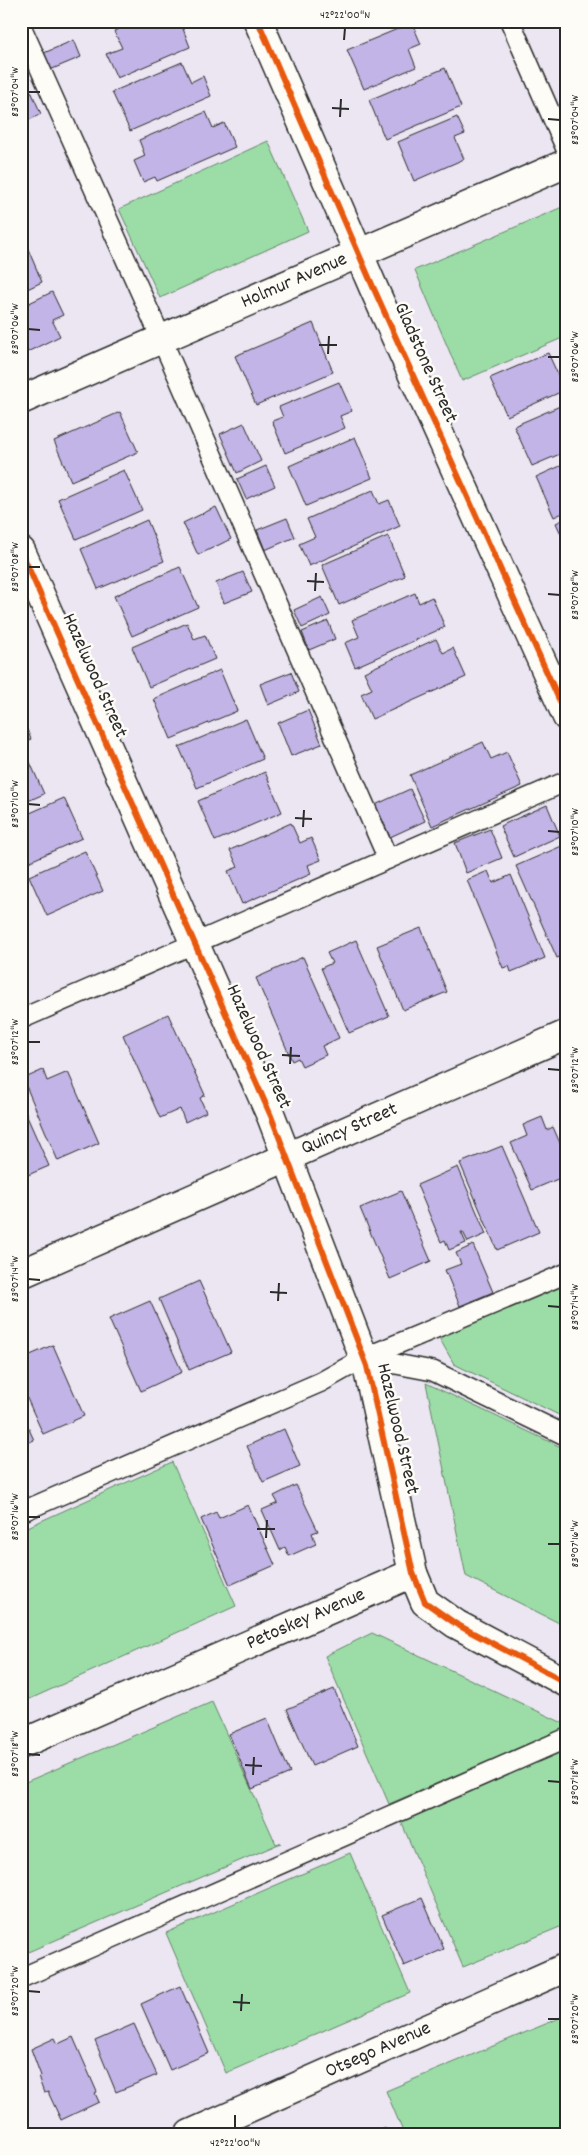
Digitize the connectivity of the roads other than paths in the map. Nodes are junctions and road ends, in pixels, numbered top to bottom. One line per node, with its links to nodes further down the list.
1 (258, 21): 6 (street, Gladstone Street)
2 (510, 21): 4 (lane)
3 (21, 26): 7 (lane)
4 (567, 151)
5 (567, 163): 6 (street, Holmur Avenue)
6 (359, 252): 7 (street, Holmur Avenue); 10 (street, Gladstone Street)
7 (162, 340): 8 (street, Holmur Avenue); 12 (lane)
8 (21, 400)
9 (21, 551): 13 (street, Hazelwood Street)
10 (567, 716)
11 (567, 781): 12 (lane)
12 (388, 859): 13 (lane)
13 (194, 944): 14 (lane); 16 (street, Hazelwood Street)
14 (21, 1019)
15 (567, 1034): 16 (street, Quincy Street)
16 (286, 1158): 18 (street, Quincy Street); 19 (street, Hazelwood Street)
17 (567, 1273): 19 (lane)
18 (21, 1274)
19 (364, 1358): 20 (lane); 21 (lane); 22 (street, Hazelwood Street)
20 (567, 1436)
21 (21, 1512)
22 (413, 1573): 23 (street); 25 (street, Petoskey Avenue)
23 (567, 1683)
24 (567, 1738): 27 (lane)
25 (21, 1744)
26 (567, 1967): 28 (street, Otsego Avenue)
27 (21, 1978)
28 (190, 2134)

